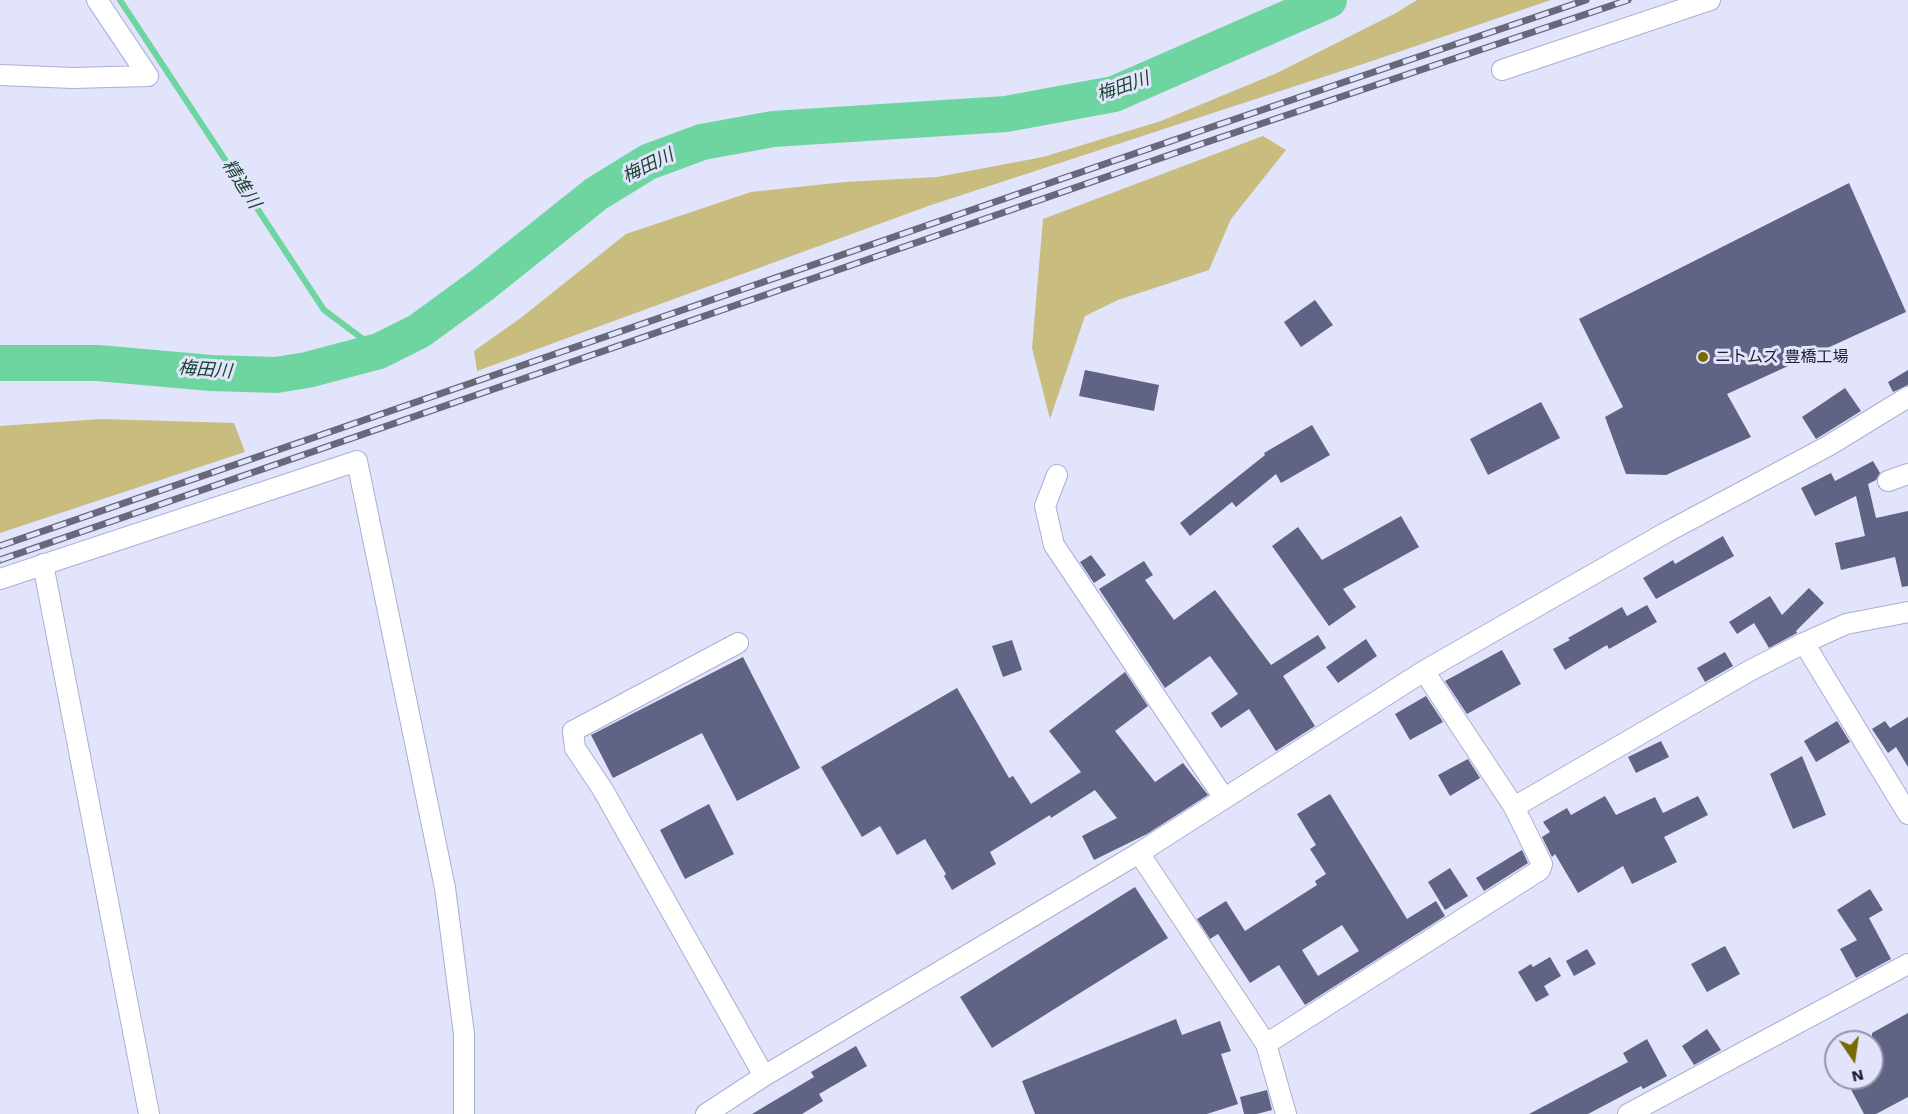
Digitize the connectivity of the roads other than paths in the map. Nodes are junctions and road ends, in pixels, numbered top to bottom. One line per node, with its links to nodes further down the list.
1 (97, 0): 4 (street)
2 (1710, 0): 3 (street)
3 (1502, 70)
4 (0, 75)
5 (1908, 397): 14 (street)
6 (1908, 474): 8 (street)
7 (1057, 475): 15 (street)
8 (1888, 481)
9 (43, 564): 10 (street); 23 (street); 24 (street)
10 (0, 579)
11 (1908, 612): 13 (street)
12 (738, 643): 21 (street)
13 (1804, 643): 16 (street); 17 (street)
14 (1424, 671): 15 (street); 16 (street)
15 (1224, 798): 18 (street)
16 (1514, 807): 20 (street)
17 (1908, 814)
18 (1140, 853): 20 (street); 21 (street)
19 (1908, 964): 26 (street)
20 (1266, 1044): 25 (street)
21 (764, 1076): 22 (street)
22 (710, 1113)
23 (149, 1114)
24 (464, 1114)
25 (1286, 1114)
26 (1628, 1114)

